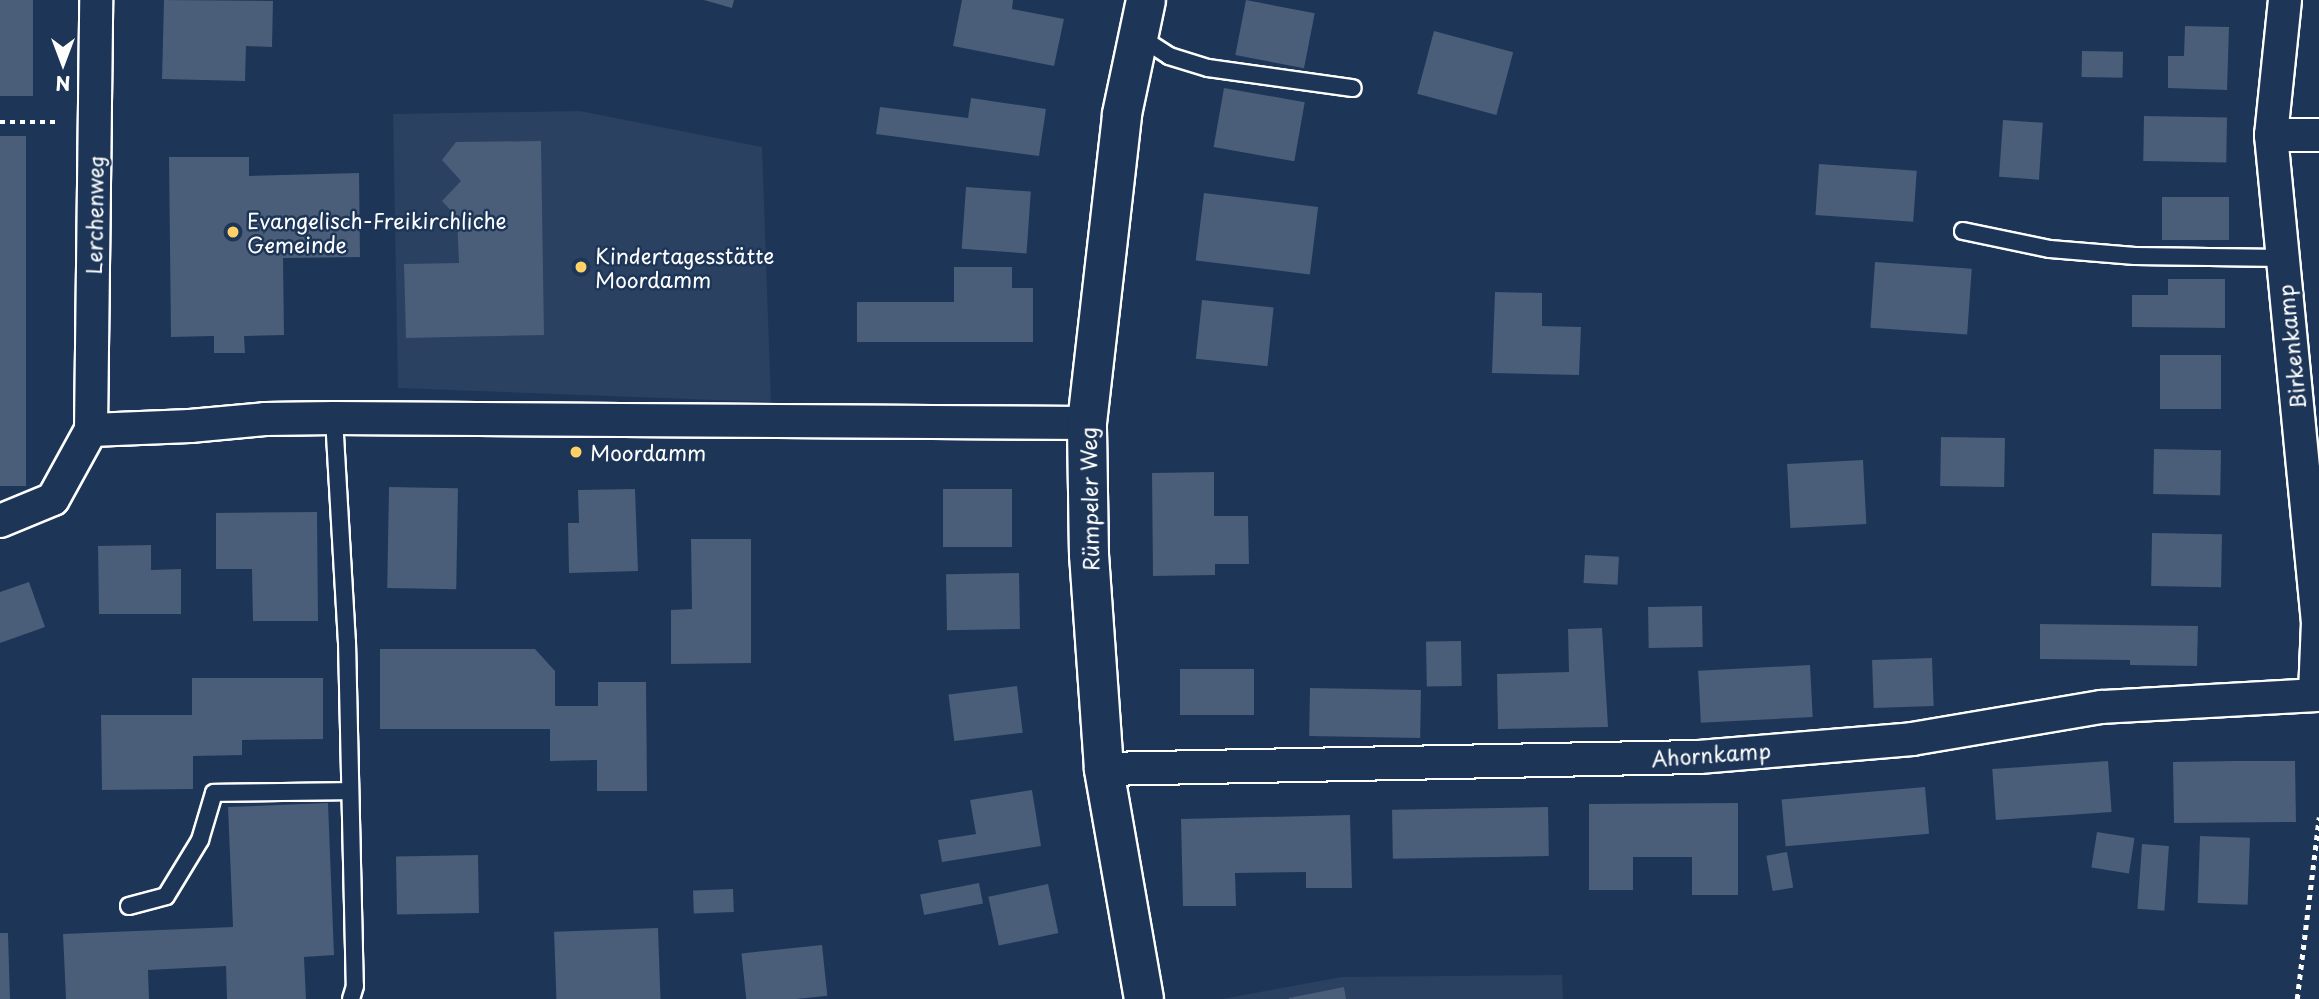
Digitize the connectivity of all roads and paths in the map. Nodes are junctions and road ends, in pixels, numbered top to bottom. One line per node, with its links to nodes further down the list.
1 (96, 0): 6 (street, Lerchenweg)
2 (2285, 0): 7 (street, Birkenkamp)
3 (1142, 18): 4 (lane); 12 (street, Rümpeler Weg)
4 (1353, 88)
5 (0, 122): 6 (path)
6 (95, 122): 13 (street, Lerchenweg)
7 (2271, 135): 8 (street); 10 (street, Birkenkamp)
8 (2319, 135)
9 (1963, 231): 10 (lane)
10 (2283, 258): 15 (street, Birkenkamp)
11 (334, 418): 12 (street); 13 (street); 17 (lane)
12 (1087, 423): 16 (street, Rümpeler Weg)
13 (91, 430): 14 (street)
14 (0, 521)
15 (2317, 697): 16 (street, Ahornkamp)
16 (1104, 769): 21 (street, Rümpeler Weg)
17 (350, 791): 19 (lane); 20 (lane)
18 (2319, 817): 22 (path)
19 (129, 906)
20 (351, 999)
21 (1144, 999)
22 (2297, 999)

